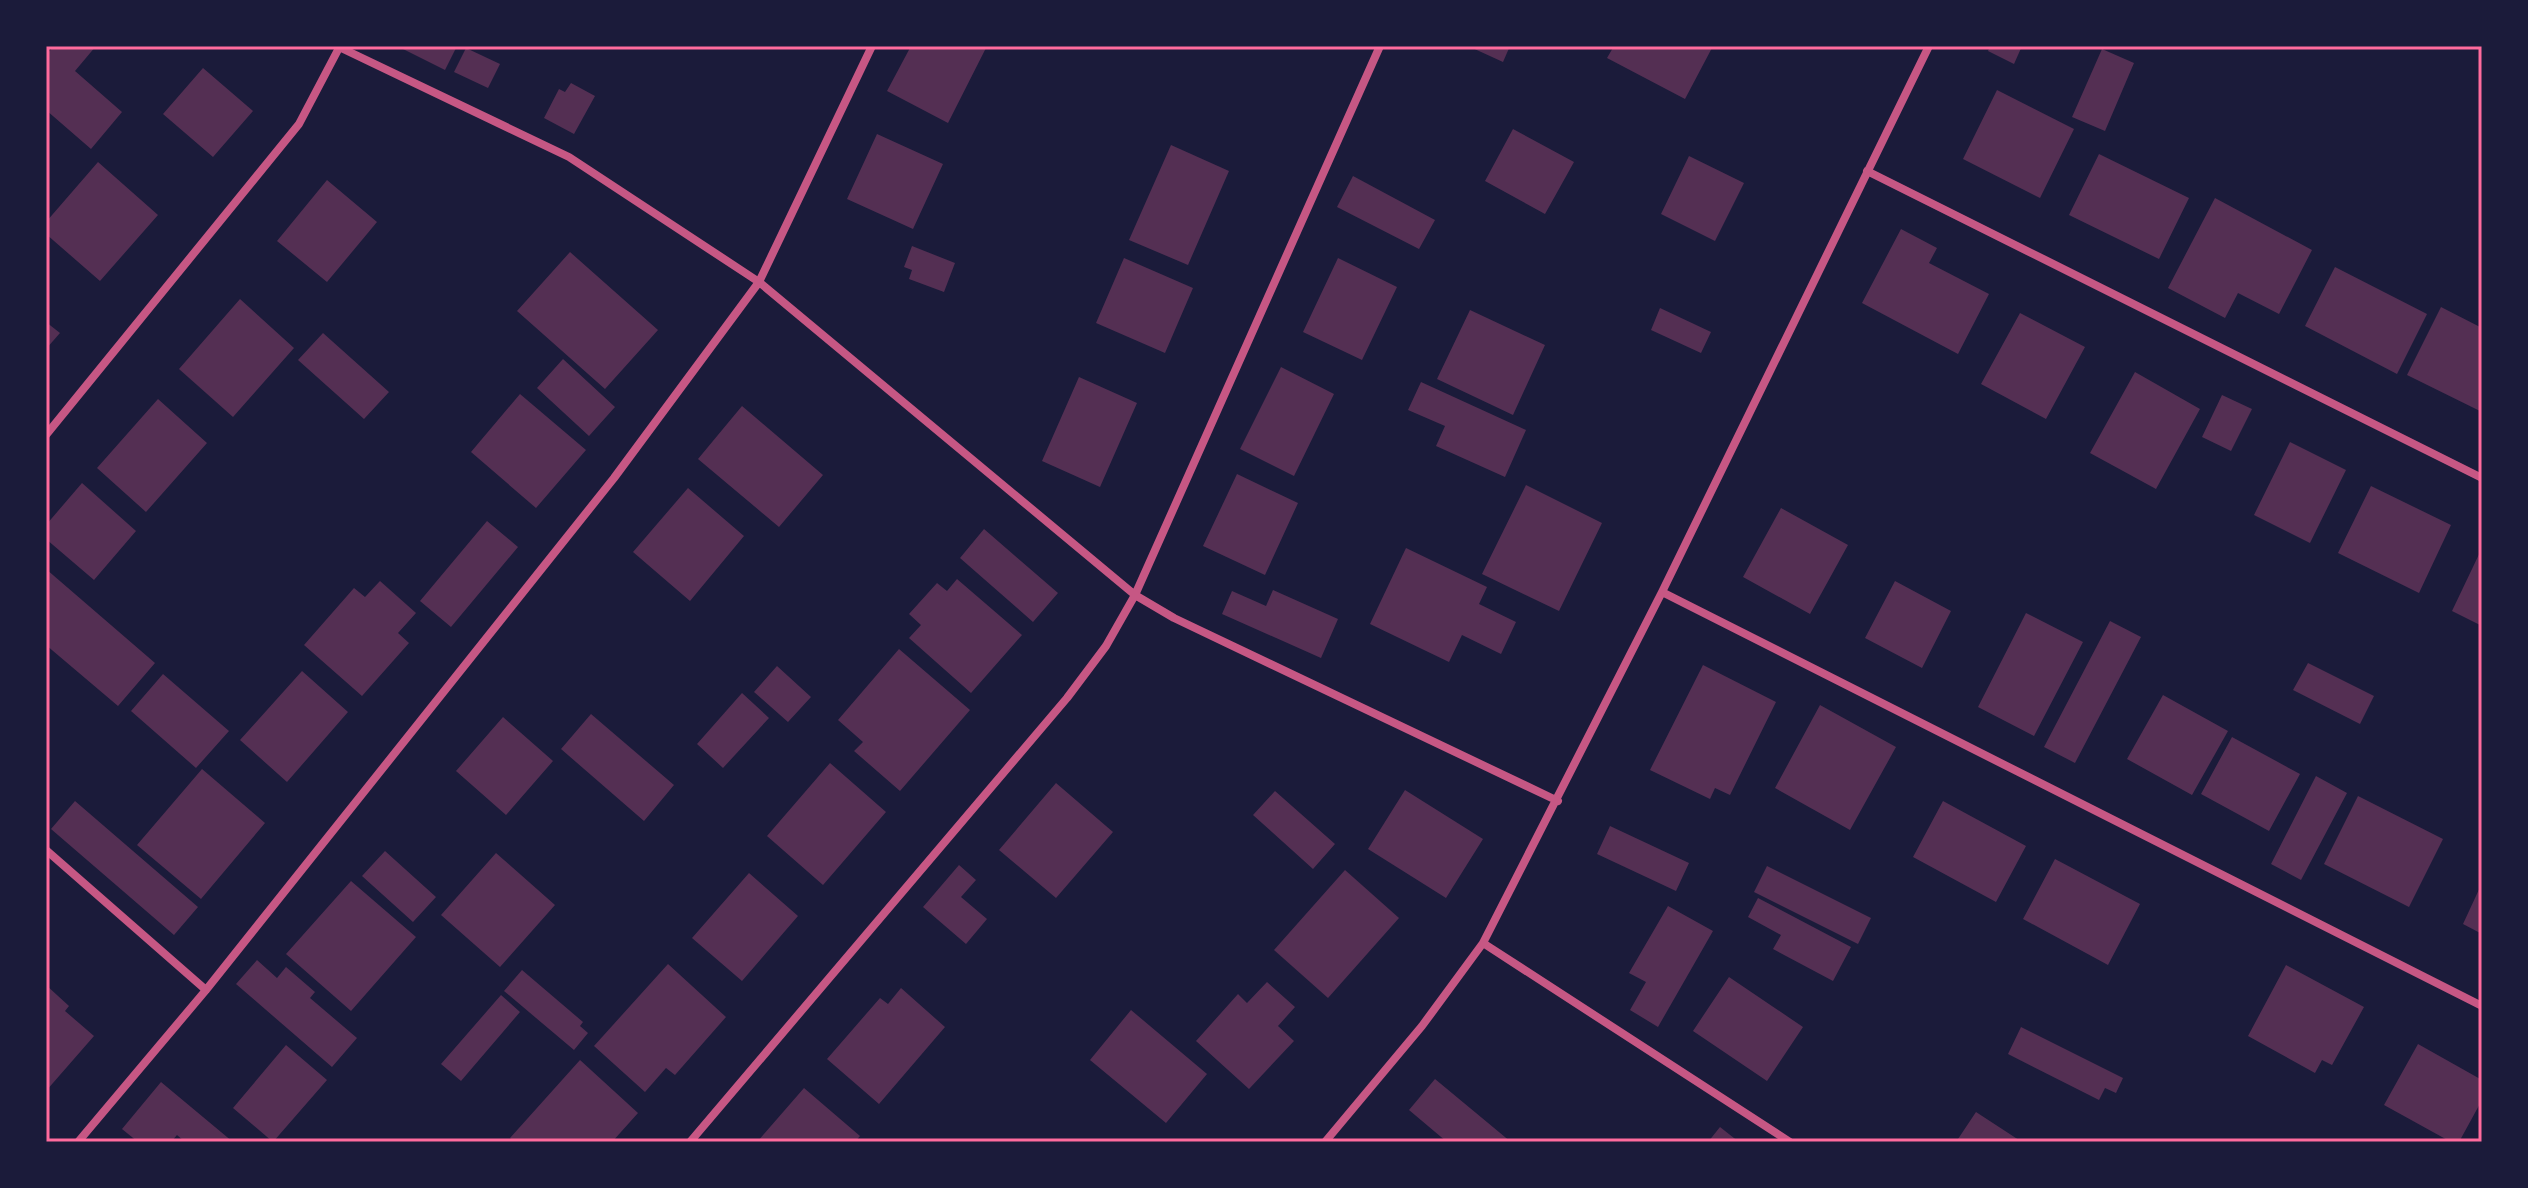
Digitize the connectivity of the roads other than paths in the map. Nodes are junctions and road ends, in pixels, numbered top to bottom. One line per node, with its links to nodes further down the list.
1 (339, 46): 6 (street); 7 (street)
2 (872, 46): 6 (street)
3 (1380, 46): 10 (street)
4 (1929, 46): 5 (street)
5 (1867, 171): 8 (street); 9 (street)
6 (759, 282): 10 (street); 14 (street)
7 (46, 435)
8 (2482, 478)
9 (1662, 592): 11 (street); 15 (street)
10 (1135, 595): 11 (street); 17 (street)
11 (1558, 801): 13 (street)
12 (46, 850): 14 (street)
13 (1483, 943): 18 (street); 19 (street)
14 (206, 990): 16 (street)
15 (2482, 1006)
16 (78, 1142)
17 (690, 1142)
18 (1325, 1142)
19 (1790, 1142)

